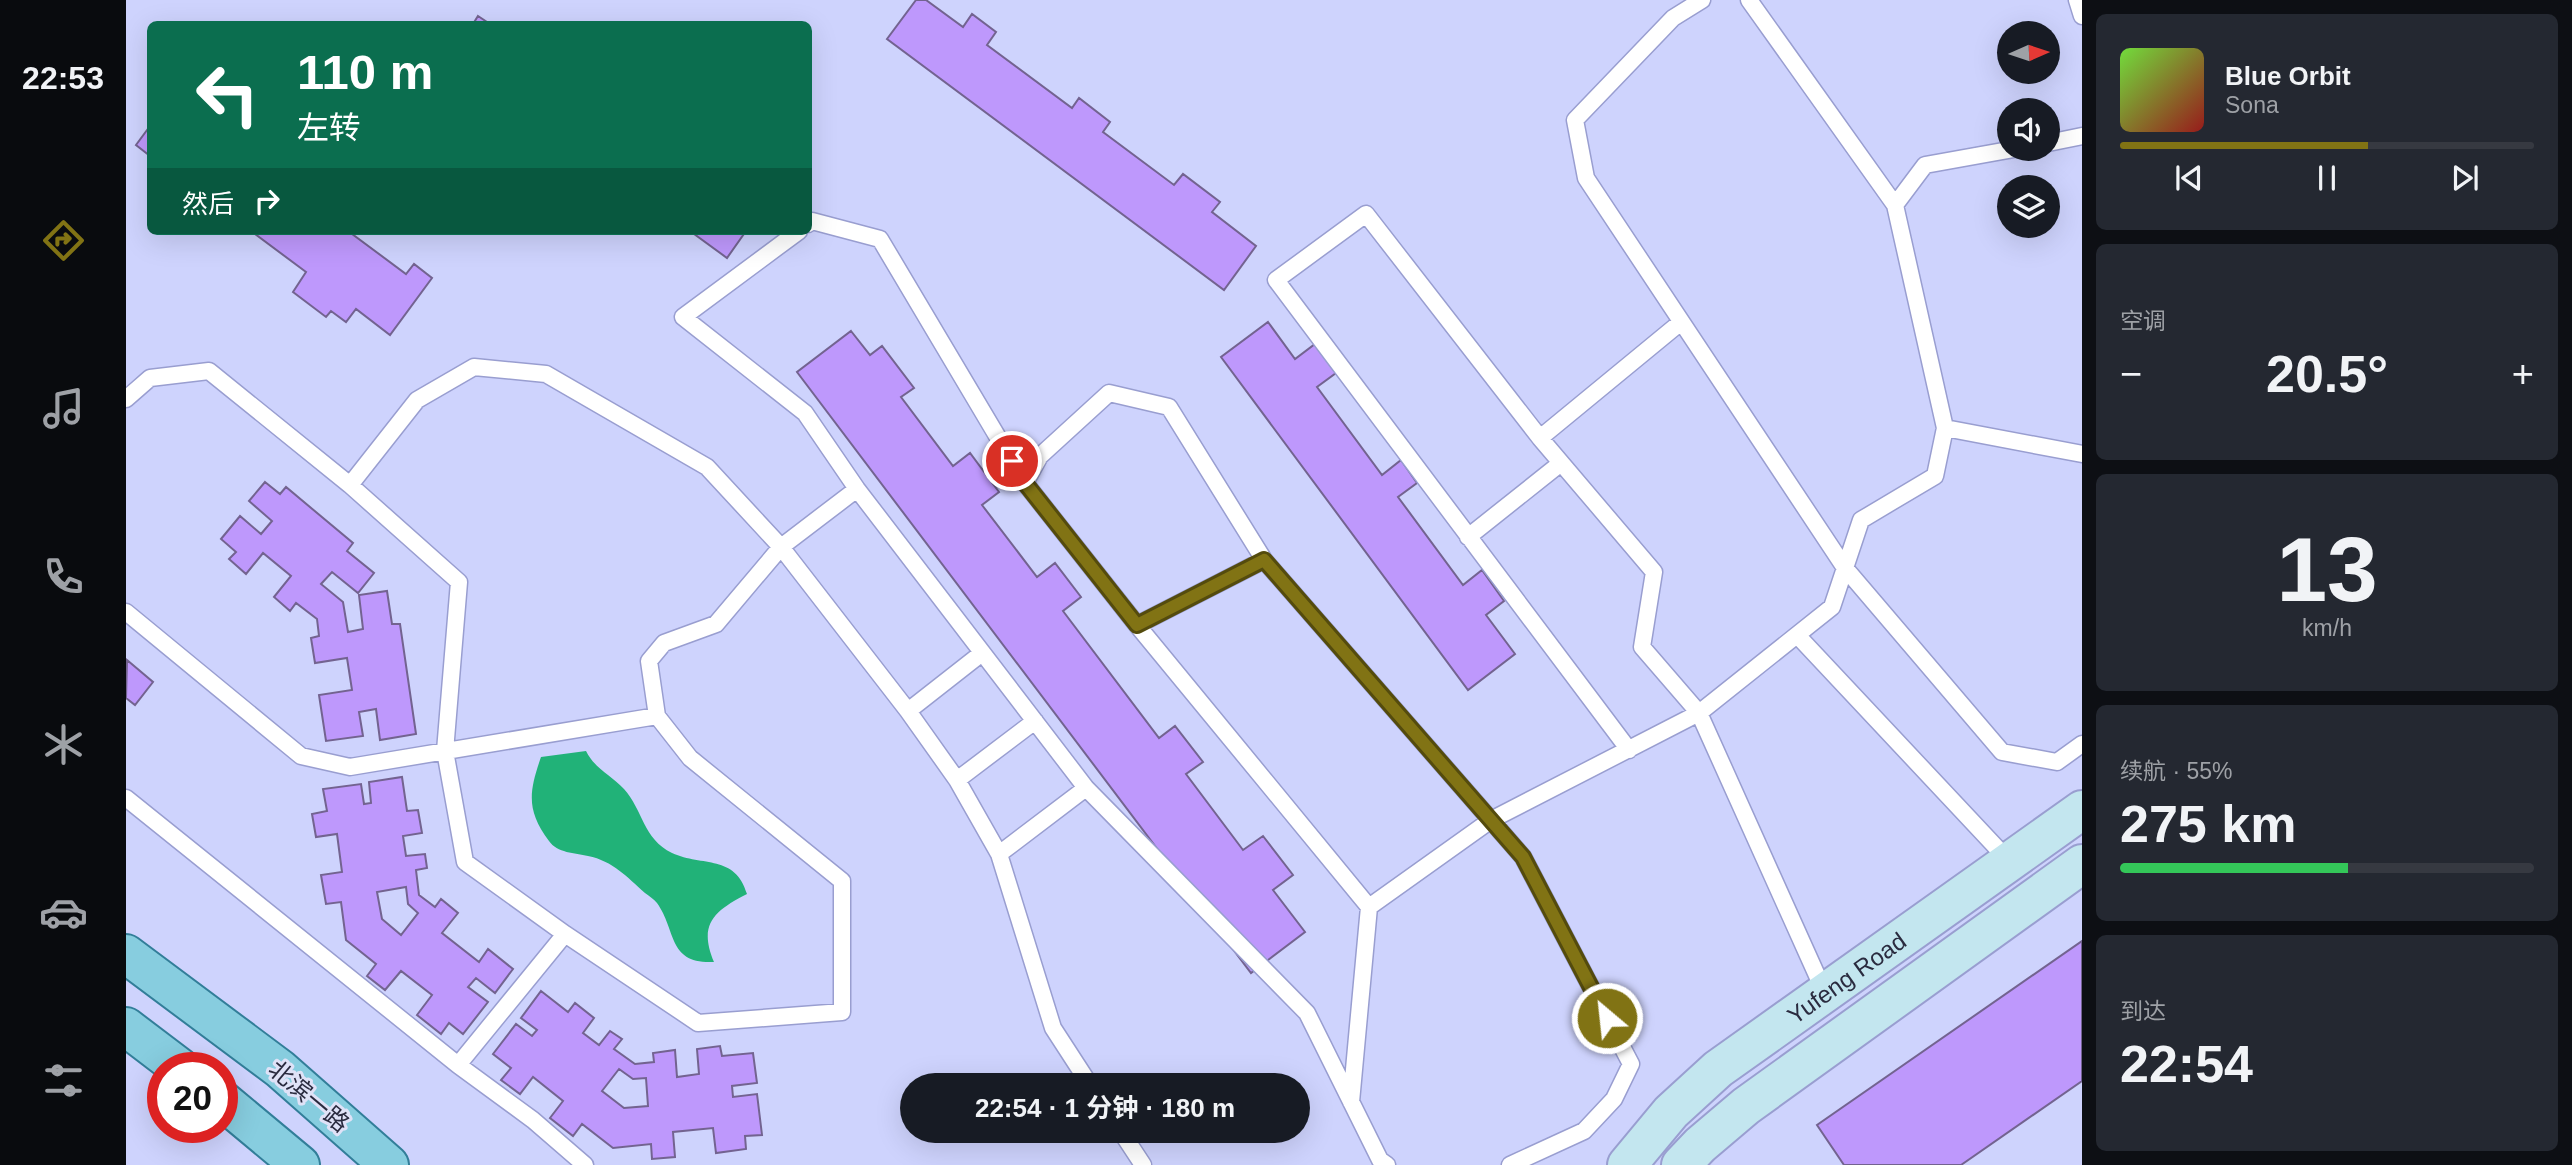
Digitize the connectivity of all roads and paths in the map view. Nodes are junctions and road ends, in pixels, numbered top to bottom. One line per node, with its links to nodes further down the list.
1 (1702, 0): 11 (lane)
2 (1749, 0): 8 (lane)
3 (2077, 0): 4 (lane)
4 (2082, 16)
5 (2082, 136): 6 (lane)
6 (2060, 141)
7 (1997, 152): 8 (lane)
8 (1895, 205): 13 (lane)
9 (812, 221): 17 (lane)
10 (794, 235): 19 (lane)
11 (1681, 322): 14 (lane); 23 (lane)
12 (126, 399): 18 (lane)
13 (1945, 428): 15 (lane); 23 (lane)
14 (1540, 438): 16 (lane); 20 (lane)
15 (2082, 454)
16 (1561, 463): 20 (lane); 29 (lane)
17 (1025, 483): 22 (lane); 25 (lane)
18 (350, 485): 21 (lane); 34 (lane)
19 (857, 489): 21 (lane); 27 (lane)
20 (1468, 537): 33 (lane)
21 (781, 547): 28 (lane); 30 (lane)
22 (1264, 560): 25 (lane); 39 (lane)
23 (1845, 568): 26 (lane); 32 (lane)
24 (126, 612): 34 (lane)
25 (1137, 625): 43 (lane)
26 (1797, 635): 29 (lane); 41 (lane)
27 (982, 653): 28 (lane); 31 (lane)
28 (908, 711): 35 (lane)
29 (1699, 713): 33 (lane); 46 (lane)
30 (657, 716): 34 (lane); 44 (lane)
31 (1035, 721): 35 (lane); 36 (lane)
32 (2082, 744)
33 (1629, 750): 39 (lane)
34 (445, 751): 44 (lane)
35 (957, 780): 40 (lane)
36 (1086, 788): 40 (lane); 51 (lane)
37 (126, 798): 49 (lane)
38 (2082, 810): 41 (street, Yufeng Road)
39 (1491, 820): 43 (lane); 59 (lane)
40 (999, 854): 50 (lane)
41 (2010, 862): 46 (street, Yufeng Road)
42 (2082, 864): 61 (street, Yufeng Road)
43 (1369, 907): 51 (lane)
44 (565, 934): 49 (lane)
45 (126, 954): 55 (main road, 北滨一路)
46 (1824, 991): 60 (street, Yufeng Road)
47 (126, 1027): 48 (main road)
48 (159, 1052)
49 (458, 1065): 56 (lane)
50 (1082, 1073)
51 (1352, 1102): 58 (lane)
52 (238, 1113): 54 (main road)
53 (1129, 1143): 57 (lane)
54 (300, 1165)
55 (389, 1165)
56 (585, 1165)
57 (1143, 1165)
58 (1387, 1165)
59 (1510, 1165)
60 (1627, 1165)
61 (1681, 1165)

